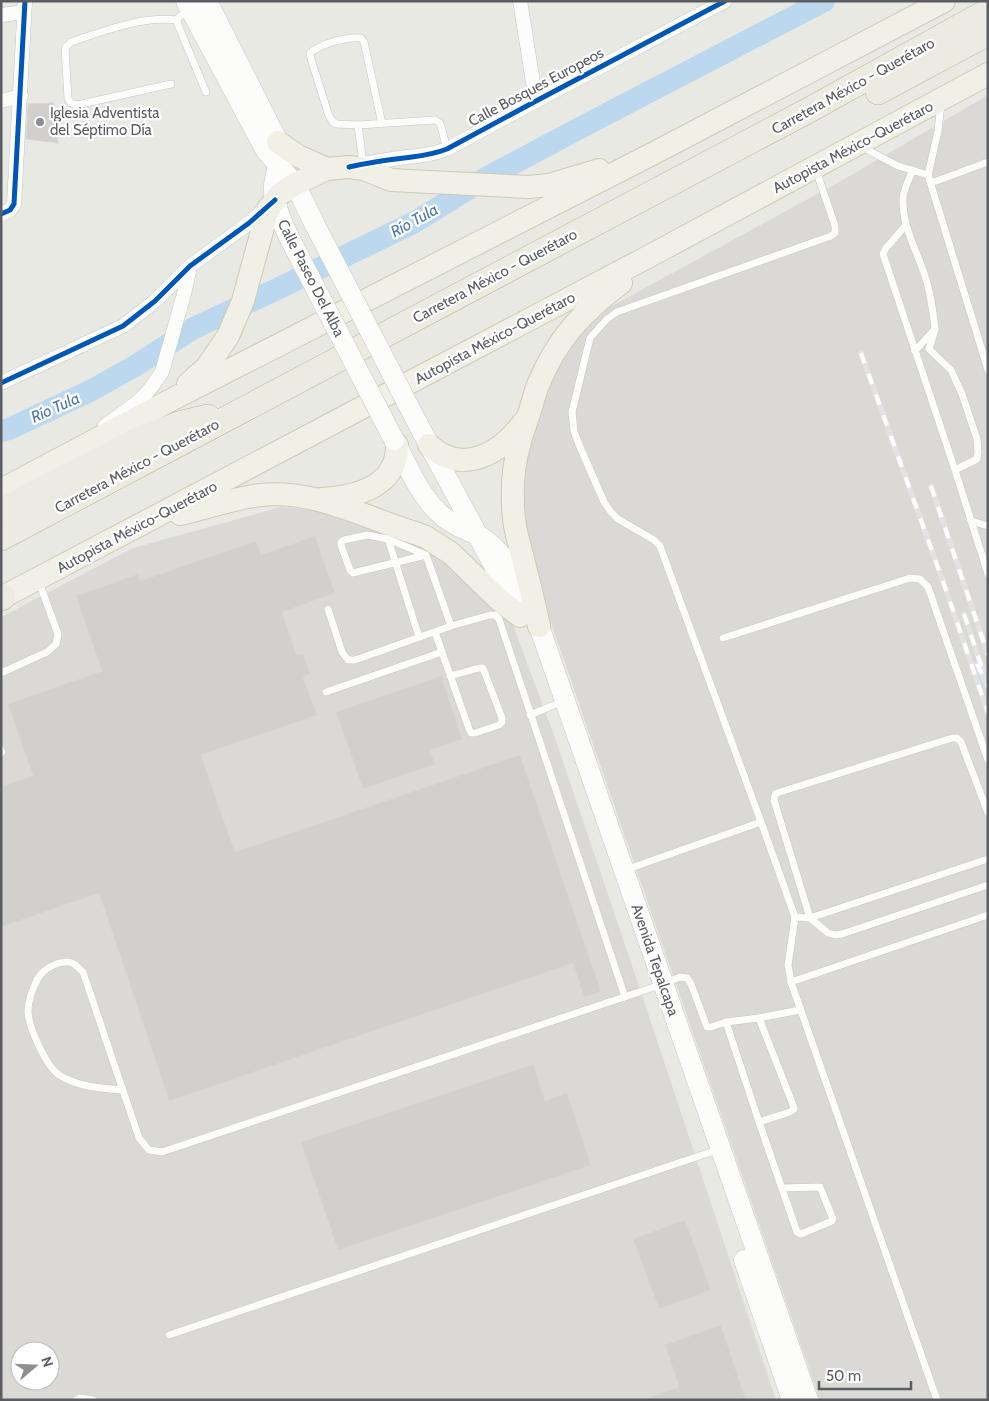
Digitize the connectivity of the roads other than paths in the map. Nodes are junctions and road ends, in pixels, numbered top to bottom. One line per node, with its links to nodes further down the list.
1 (520, 1): 15 (street)
2 (725, 1): 15 (street, Calle Bosques Europeos)
3 (944, 1): 21 (main road)
4 (24, 7): 7 (street); 12 (street)
5 (194, 8): 10 (lane); 11 (lane); 18 (main road, Calle Paseo Del Alba); 23 (main road, Calle Paseo Del Alba)
6 (988, 11): 41 (highway, Carretera México - Querétaro)
7 (1, 15)
8 (988, 33): 58 (highway, Carretera México - Querétaro)
9 (988, 74): 13 (main road, Autopista México-Querétaro)
10 (171, 84)
11 (206, 92)
12 (21, 96): 14 (street); 31 (street)
13 (942, 99): 19 (main road, Autopista México-Querétaro); 27 (lane)
14 (1, 101)
15 (536, 101): 20 (street, Calle Bosques Europeos)
16 (382, 124): 17 (lane); 17 (lane); 20 (lane)
17 (358, 125): 24 (lane)
18 (278, 142): 23 (main road, Calle Paseo Del Alba); 24 (main road)
19 (857, 144): 25 (main road, Autopista México-Querétaro); 26 (lane)
20 (447, 149): 24 (street, Calle Bosques Europeos)
21 (658, 151): 24 (main road); 37 (main road)
22 (988, 162): 28 (lane)
23 (279, 165): 29 (main road, Calle Paseo Del Alba); 30 (main road, Calle Paseo Del Alba)
24 (346, 167): 29 (main road)
25 (815, 167): 32 (main road, Autopista México-Querétaro); 77 (lane)
26 (913, 170): 27 (lane); 33 (lane)
27 (928, 175): 28 (lane)
28 (931, 183): 38 (lane)
29 (295, 184): 30 (main road); 43 (main road, Calle Paseo Del Alba, bridge)
30 (275, 200): 34 (street); 40 (main road); 45 (main road, Calle Paseo Del Alba, bridge)
31 (1, 214)
32 (711, 223): 42 (main road); 52 (main road, Autopista México-Querétaro)
33 (906, 225): 35 (lane); 36 (lane)
34 (190, 266): 39 (street); 46 (street)
35 (935, 329): 36 (lane); 47 (lane)
36 (915, 350): 47 (lane)
37 (246, 362): 40 (main road); 44 (main road)
38 (988, 370)
39 (1, 383)
40 (169, 401): 46 (main road)
41 (240, 411): 44 (highway); 55 (highway, Carretera México - Querétaro)
42 (529, 413): 43 (main road); 64 (main road)
43 (424, 435): 54 (main road, Avenida Tepalcapa)
44 (142, 438): 50 (highway)
45 (395, 443): 49 (main road); 54 (main road)
46 (85, 445): 48 (main road)
47 (955, 470): 51 (lane)
48 (1, 490)
49 (316, 499): 52 (main road); 64 (main road)
50 (1, 511)
51 (971, 521): 53 (lane); 60 (lane)
52 (145, 523): 61 (main road, Autopista México-Querétaro)
53 (988, 526)
54 (477, 535): 64 (main road, Avenida Tepalcapa)
55 (1, 538)
56 (388, 538): 57 (lane); 59 (lane); 59 (lane)
57 (426, 555): 59 (lane); 65 (lane)
58 (1, 556)
59 (396, 562): 67 (lane)
60 (988, 574)
61 (38, 579): 62 (main road, Autopista México-Querétaro); 70 (lane)
62 (2, 598)
63 (328, 609): 67 (lane)
64 (530, 621): 73 (main road, Avenida Tepalcapa); 79 (main road, Avenida Tepalcapa)
65 (451, 626): 66 (lane); 74 (lane)
66 (435, 632): 67 (lane); 69 (lane)
67 (419, 637)
68 (723, 638): 75 (lane)
69 (442, 652): 71 (lane); 72 (lane)
70 (1, 673)
71 (450, 676): 71 (lane)
72 (326, 692)
73 (554, 705): 74 (lane); 85 (main road, Avenida Tepalcapa)
74 (530, 715): 86 (lane)
75 (988, 760)
76 (988, 813): 83 (lane)
77 (761, 822): 79 (lane); 82 (lane)
78 (988, 859): 83 (lane)
79 (624, 870): 85 (main road, Avenida Tepalcapa)
80 (988, 885): 83 (lane)
81 (988, 915): 84 (lane)
82 (795, 917): 83 (lane); 84 (lane)
83 (810, 918)
84 (790, 982): 87 (lane)
85 (657, 986): 86 (lane); 89 (lane); 92 (main road, Avenida Tepalcapa)
86 (625, 997): 90 (lane)
87 (800, 1010): 88 (lane); 99 (lane)
88 (760, 1018): 89 (lane); 91 (lane)
89 (726, 1022): 91 (lane)
90 (122, 1090): 90 (lane)
91 (759, 1122): 93 (lane)
92 (714, 1151): 94 (lane); 97 (main road, Avenida Tepalcapa); 98 (main road, Avenida Tepalcapa)
93 (782, 1188): 93 (lane)
94 (169, 1334)
95 (76, 1400): 96 (lane)
96 (94, 1400)
97 (792, 1400)
98 (808, 1400)
99 (937, 1400)

